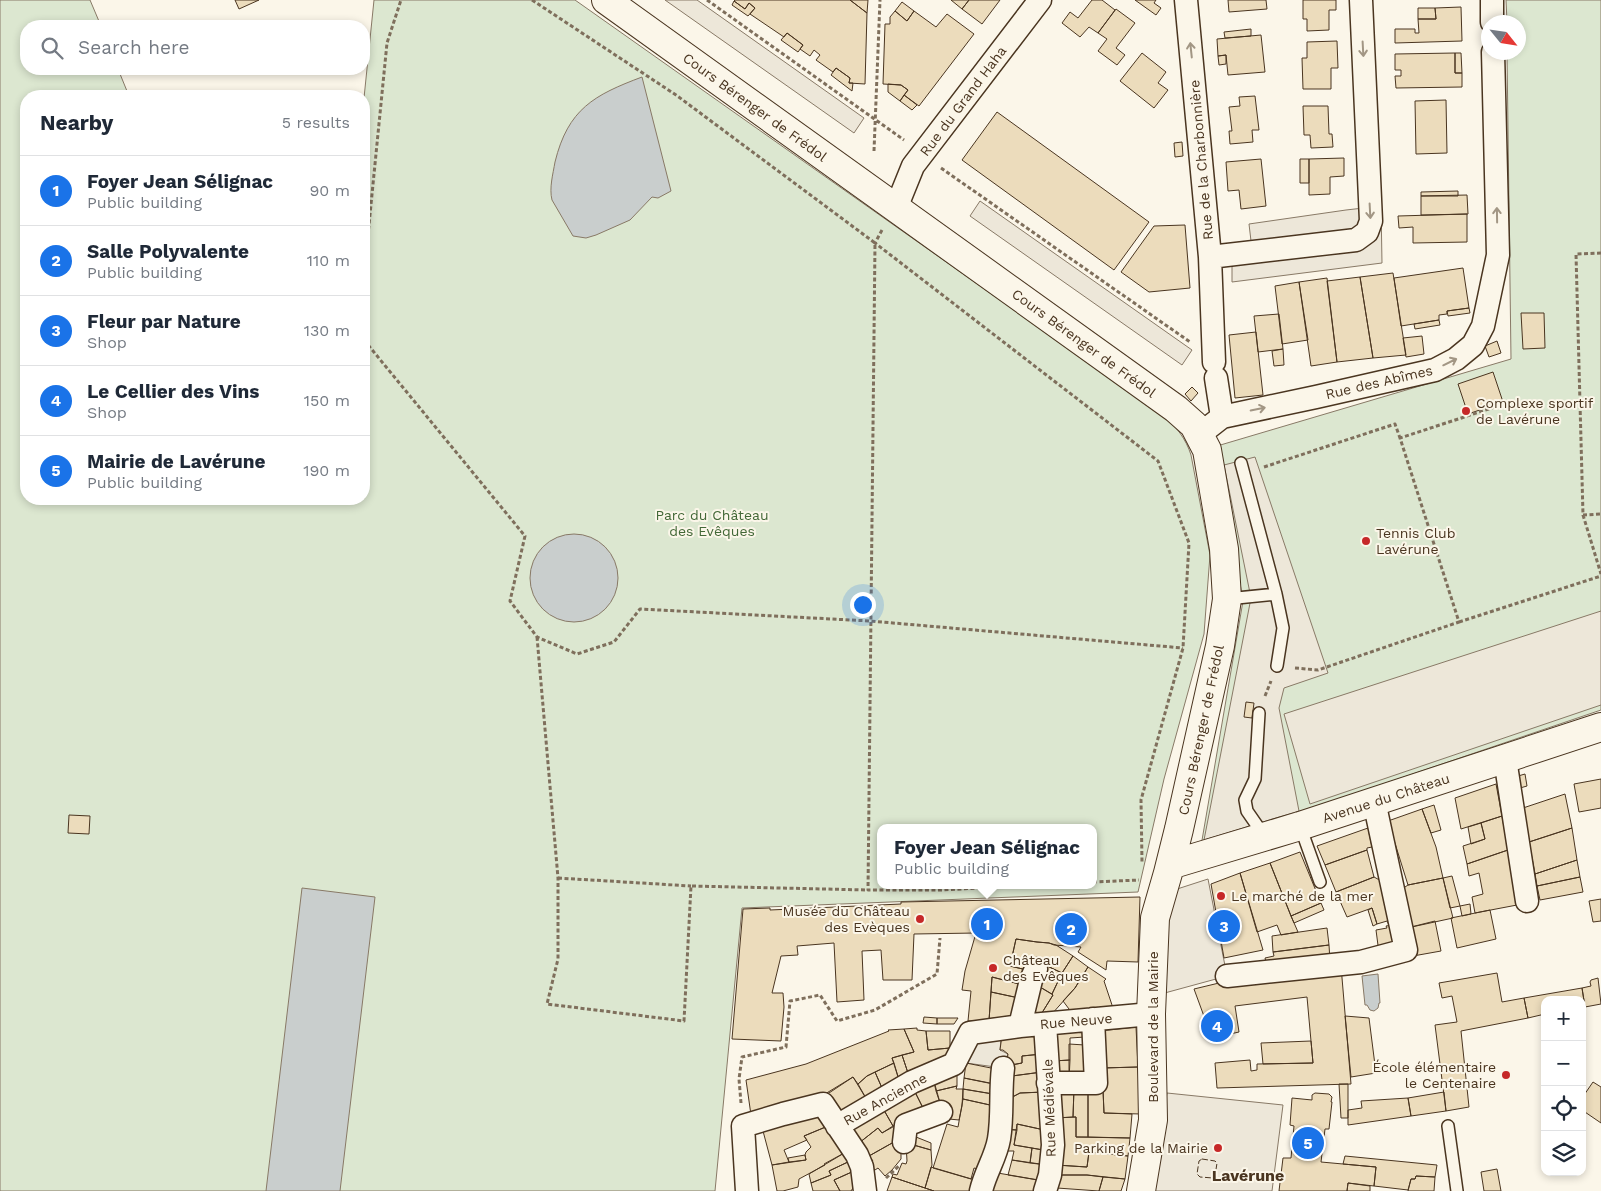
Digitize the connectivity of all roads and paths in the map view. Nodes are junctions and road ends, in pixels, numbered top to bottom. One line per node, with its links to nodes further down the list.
1 (401, 0): 16 (path)
2 (532, 0): 17 (path)
3 (606, 0): 15 (street, Cours Bérenger de Frédol)
4 (707, 0): 12 (path)
5 (880, 0): 12 (path)
6 (1040, 0): 14 (street, Rue du Grand Haha)
7 (1186, 0): 19 (street, Rue de la Charbonnière, one-way to 7)
8 (1361, 0): 19 (street, Rue de la Charbonnière, one-way to 19)
9 (1492, 0): 10 (street)
10 (1492, 15)
11 (1493, 60): 23 (street, Rue des Abîmes, one-way to 11)
12 (875, 119): 13 (path); 14 (path)
13 (874, 150)
14 (923, 154): 15 (street, Rue du Grand Haha); 20 (path)
15 (896, 208): 24 (street, Cours Bérenger de Frédol)
16 (370, 215)
17 (875, 243): 33 (path); 36 (path)
18 (1601, 253): 29 (path)
19 (1210, 257): 23 (street)
20 (1190, 343)
21 (370, 347): 35 (path)
22 (1501, 405): 25 (path)
23 (1222, 416): 24 (street, Rue des Abîmes)
24 (1199, 435): 32 (street, Cours Bérenger de Frédol)
25 (1400, 438): 27 (path); 34 (path)
26 (1241, 463): 31 (lane)
27 (1264, 467)
28 (1601, 514): 29 (path)
29 (1583, 515): 30 (path)
30 (1601, 575): 34 (path)
31 (1276, 594): 32 (lane); 37 (lane)
32 (1227, 599): 44 (street, Cours Bérenger de Frédol)
33 (870, 621): 35 (path); 36 (path); 50 (path)
34 (1459, 622): 37 (path)
35 (537, 637): 45 (path)
36 (1183, 648): 44 (path)
37 (1277, 666): 38 (path)
38 (1259, 713): 43 (lane)
39 (1601, 727): 40 (street, Avenue du Château)
40 (1505, 758): 41 (street, Avenue du Château); 51 (street)
41 (1374, 802): 42 (street, Avenue du Château); 54 (street)
42 (1300, 826): 43 (street, Avenue du Château); 47 (lane)
43 (1265, 837): 44 (street, Avenue du Château)
44 (1159, 877): 46 (path); 55 (street, Boulevard de la Mairie)
45 (558, 878): 48 (path); 48 (path)
46 (1097, 882)
47 (1320, 882)
48 (690, 886): 50 (path)
49 (960, 889): 50 (path)
50 (868, 890)
51 (1527, 901)
52 (940, 938): 62 (path)
53 (1036, 969): 58 (street)
54 (1227, 976)
55 (1151, 1014): 56 (street, Rue Neuve); 71 (street, Boulevard de la Mairie)
56 (1093, 1020): 57 (street, Rue Neuve); 60 (street)
57 (1045, 1024): 58 (street, Rue Neuve); 60 (street, Rue Médiévale)
58 (1011, 1027): 63 (street, Rue Ancienne)
59 (1003, 1068): 67 (street)
60 (1048, 1084): 70 (street, Rue Médiévale)
61 (941, 1112): 65 (street)
62 (743, 1126): 63 (street); 68 (street)
63 (837, 1126): 69 (street)
64 (1448, 1126): 72 (lane)
65 (904, 1142): 66 (path)
66 (884, 1180)
67 (981, 1190)
68 (747, 1191)
69 (865, 1191)
70 (1045, 1191)
71 (1141, 1191)
72 (1457, 1191)

